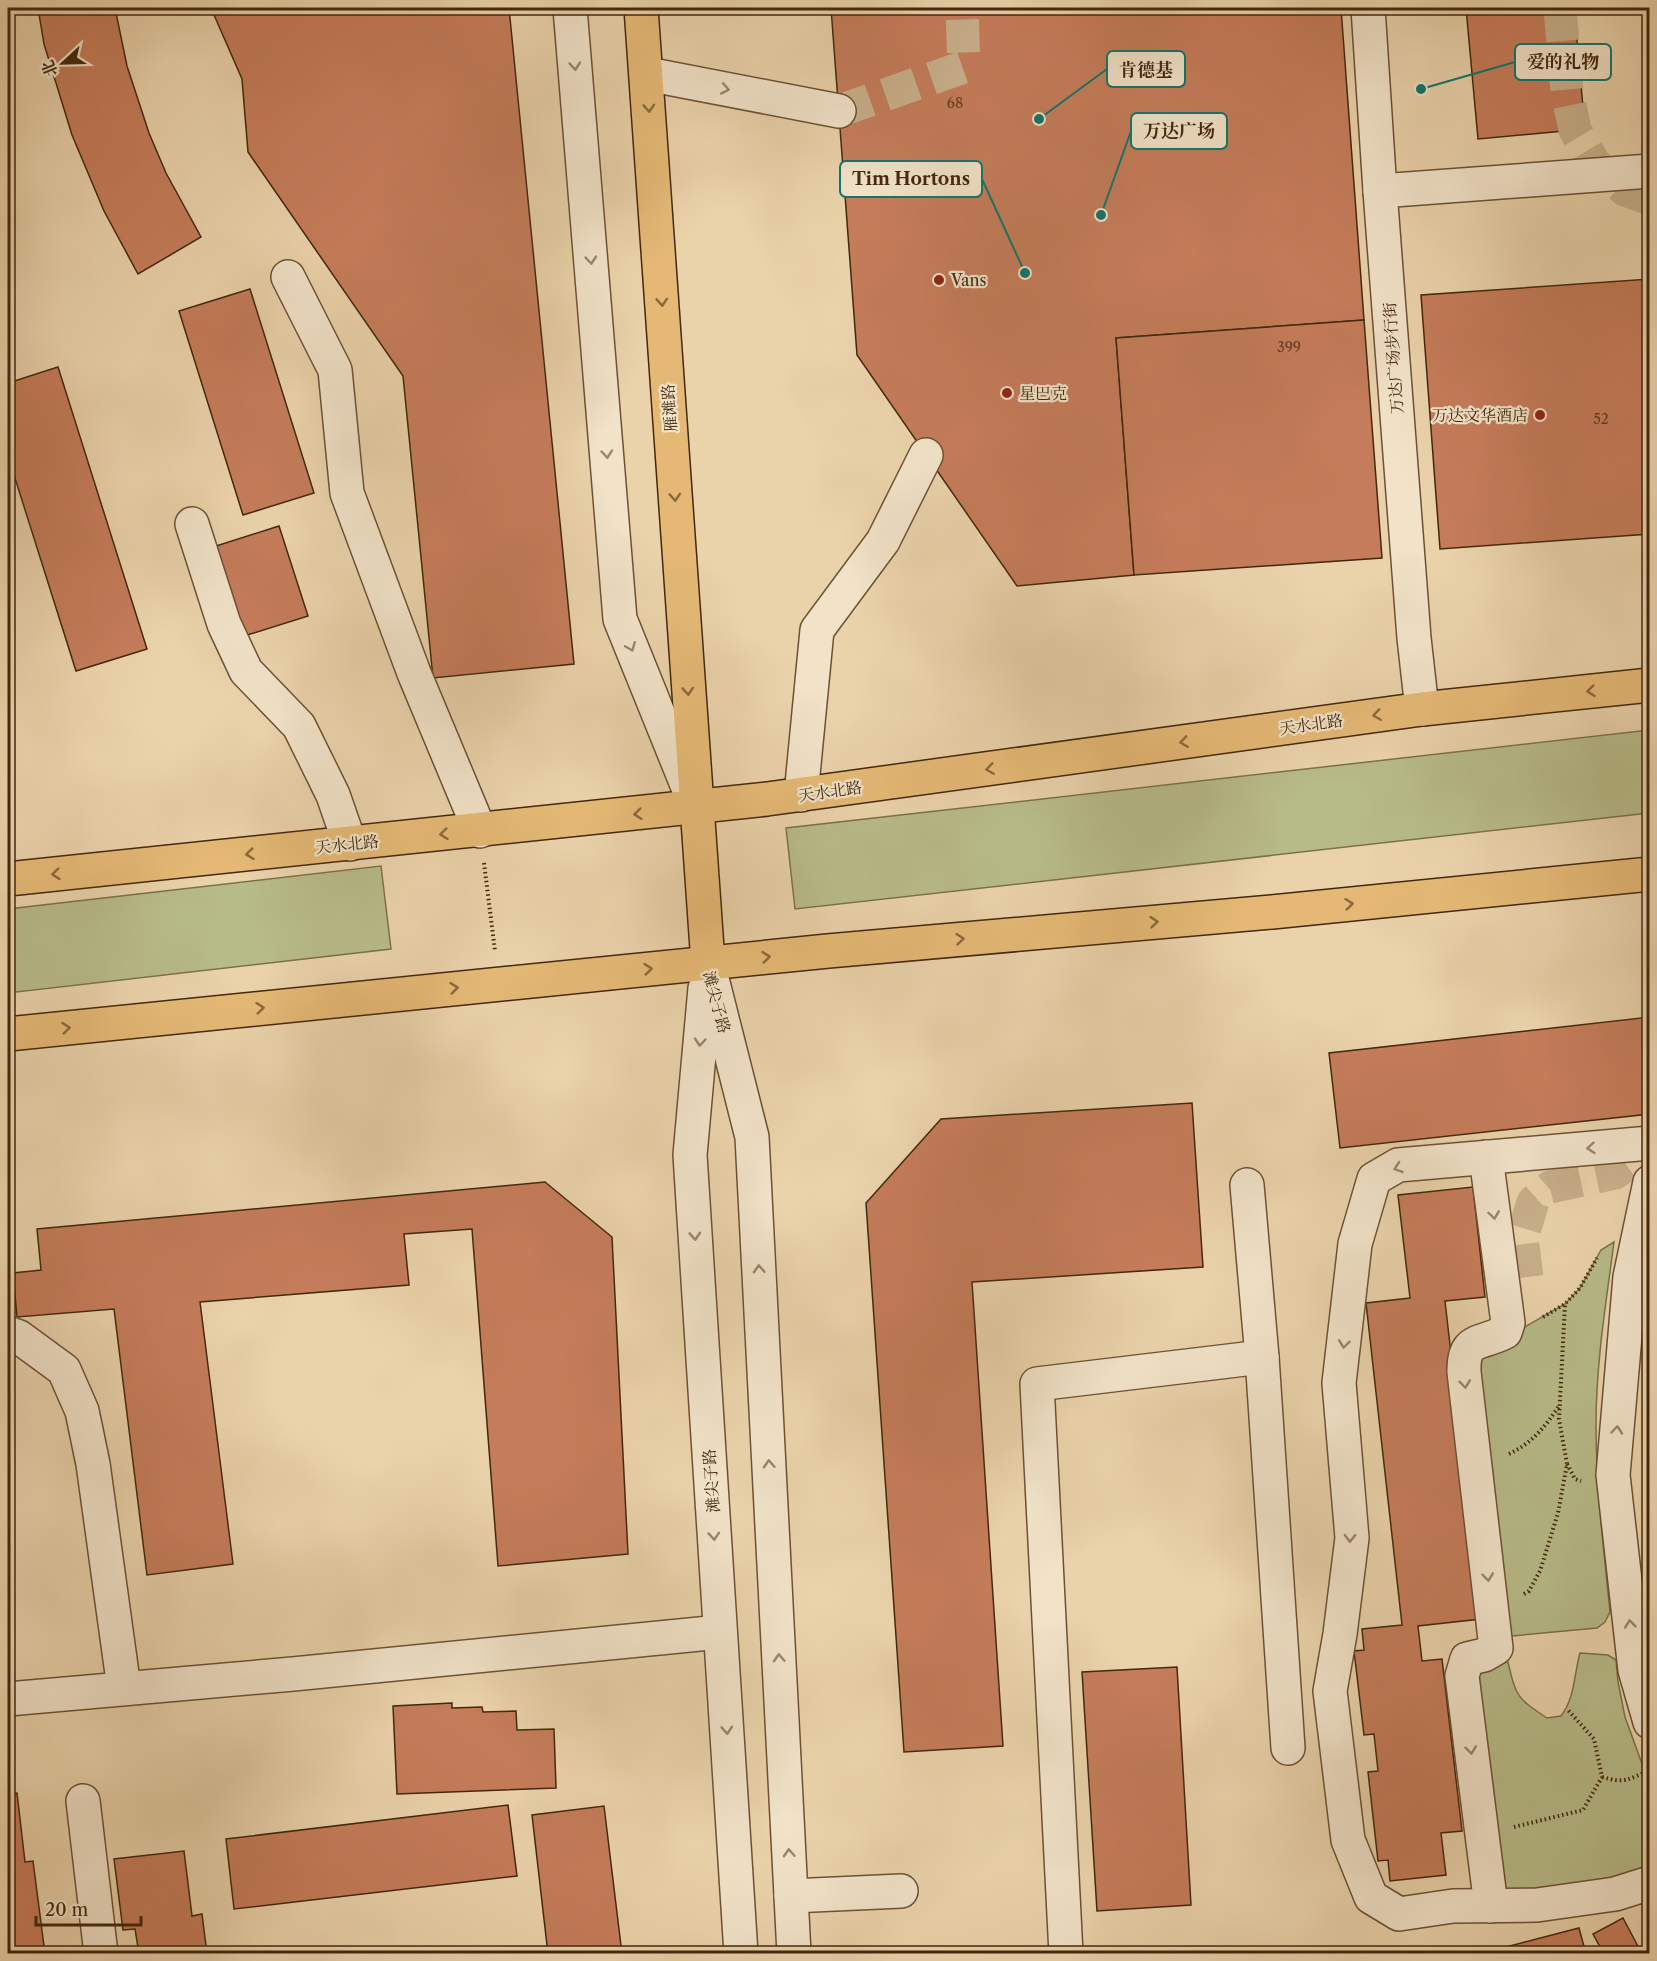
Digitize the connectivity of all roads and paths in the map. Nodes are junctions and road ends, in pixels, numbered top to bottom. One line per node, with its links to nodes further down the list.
1 (570, 8): 14 (street, one-way to 14)
2 (641, 8): 4 (main road, 雁滩路)
3 (1368, 8): 7 (street, 万达广场步行街)
4 (647, 74): 5 (street, one-way to 5); 14 (main road, 雁滩路, one-way to 14)
5 (839, 111)
6 (1650, 171): 7 (street)
7 (1380, 191): 12 (street, 万达广场步行街)
8 (288, 277): 15 (street)
9 (926, 455): 13 (street)
10 (192, 525): 16 (street)
11 (1650, 685): 12 (main road, 天水北路, one-way to 12)
12 (1422, 709): 13 (main road, 天水北路, one-way to 13)
13 (801, 795): 14 (main road, 天水北路)
14 (696, 808): 15 (main road, 天水北路, one-way to 15); 19 (main road, 雁滩路)
15 (480, 831): 16 (main road, 天水北路, one-way to 16); 20 (path)
16 (350, 844): 18 (main road, 天水北路, one-way to 18)
17 (1650, 874): 19 (main road, one-way to 17)
18 (8, 879)
19 (708, 963): 20 (main road, one-way to 19); 32 (street, 滩尖子路, one-way to 32); 44 (street, 滩尖子路, one-way to 19)
20 (499, 984): 21 (main road, one-way to 20)
21 (8, 1034)
22 (1650, 1143): 23 (street, one-way to 23)
23 (1486, 1157): 30 (street, one-way to 30); 45 (street, one-way to 45)
24 (1650, 1182): 26 (street)
25 (1247, 1185): 28 (street)
26 (1640, 1228): 29 (path); 36 (street, one-way to 26)
27 (8, 1334): 33 (street)
28 (1262, 1357): 37 (street); 49 (street)
29 (1560, 1406): 30 (path); 31 (path)
30 (1475, 1465): 31 (street, one-way to 31)
31 (1491, 1610): 41 (street, one-way to 41)
32 (720, 1632): 33 (street); 47 (street, 滩尖子路, one-way to 47)
33 (124, 1688): 34 (street)
34 (8, 1699)
35 (1567, 1708): 39 (path)
36 (1650, 1722)
37 (1288, 1748)
38 (1650, 1770): 39 (path)
39 (1602, 1778): 41 (path)
40 (83, 1800): 46 (street)
41 (1481, 1835): 45 (street)
42 (1650, 1883): 45 (street)
43 (901, 1891): 44 (street)
44 (791, 1896): 48 (street, 滩尖子路)
45 (1491, 1906)
46 (101, 1953)
47 (741, 1953)
48 (794, 1953)
49 (1066, 1953)

